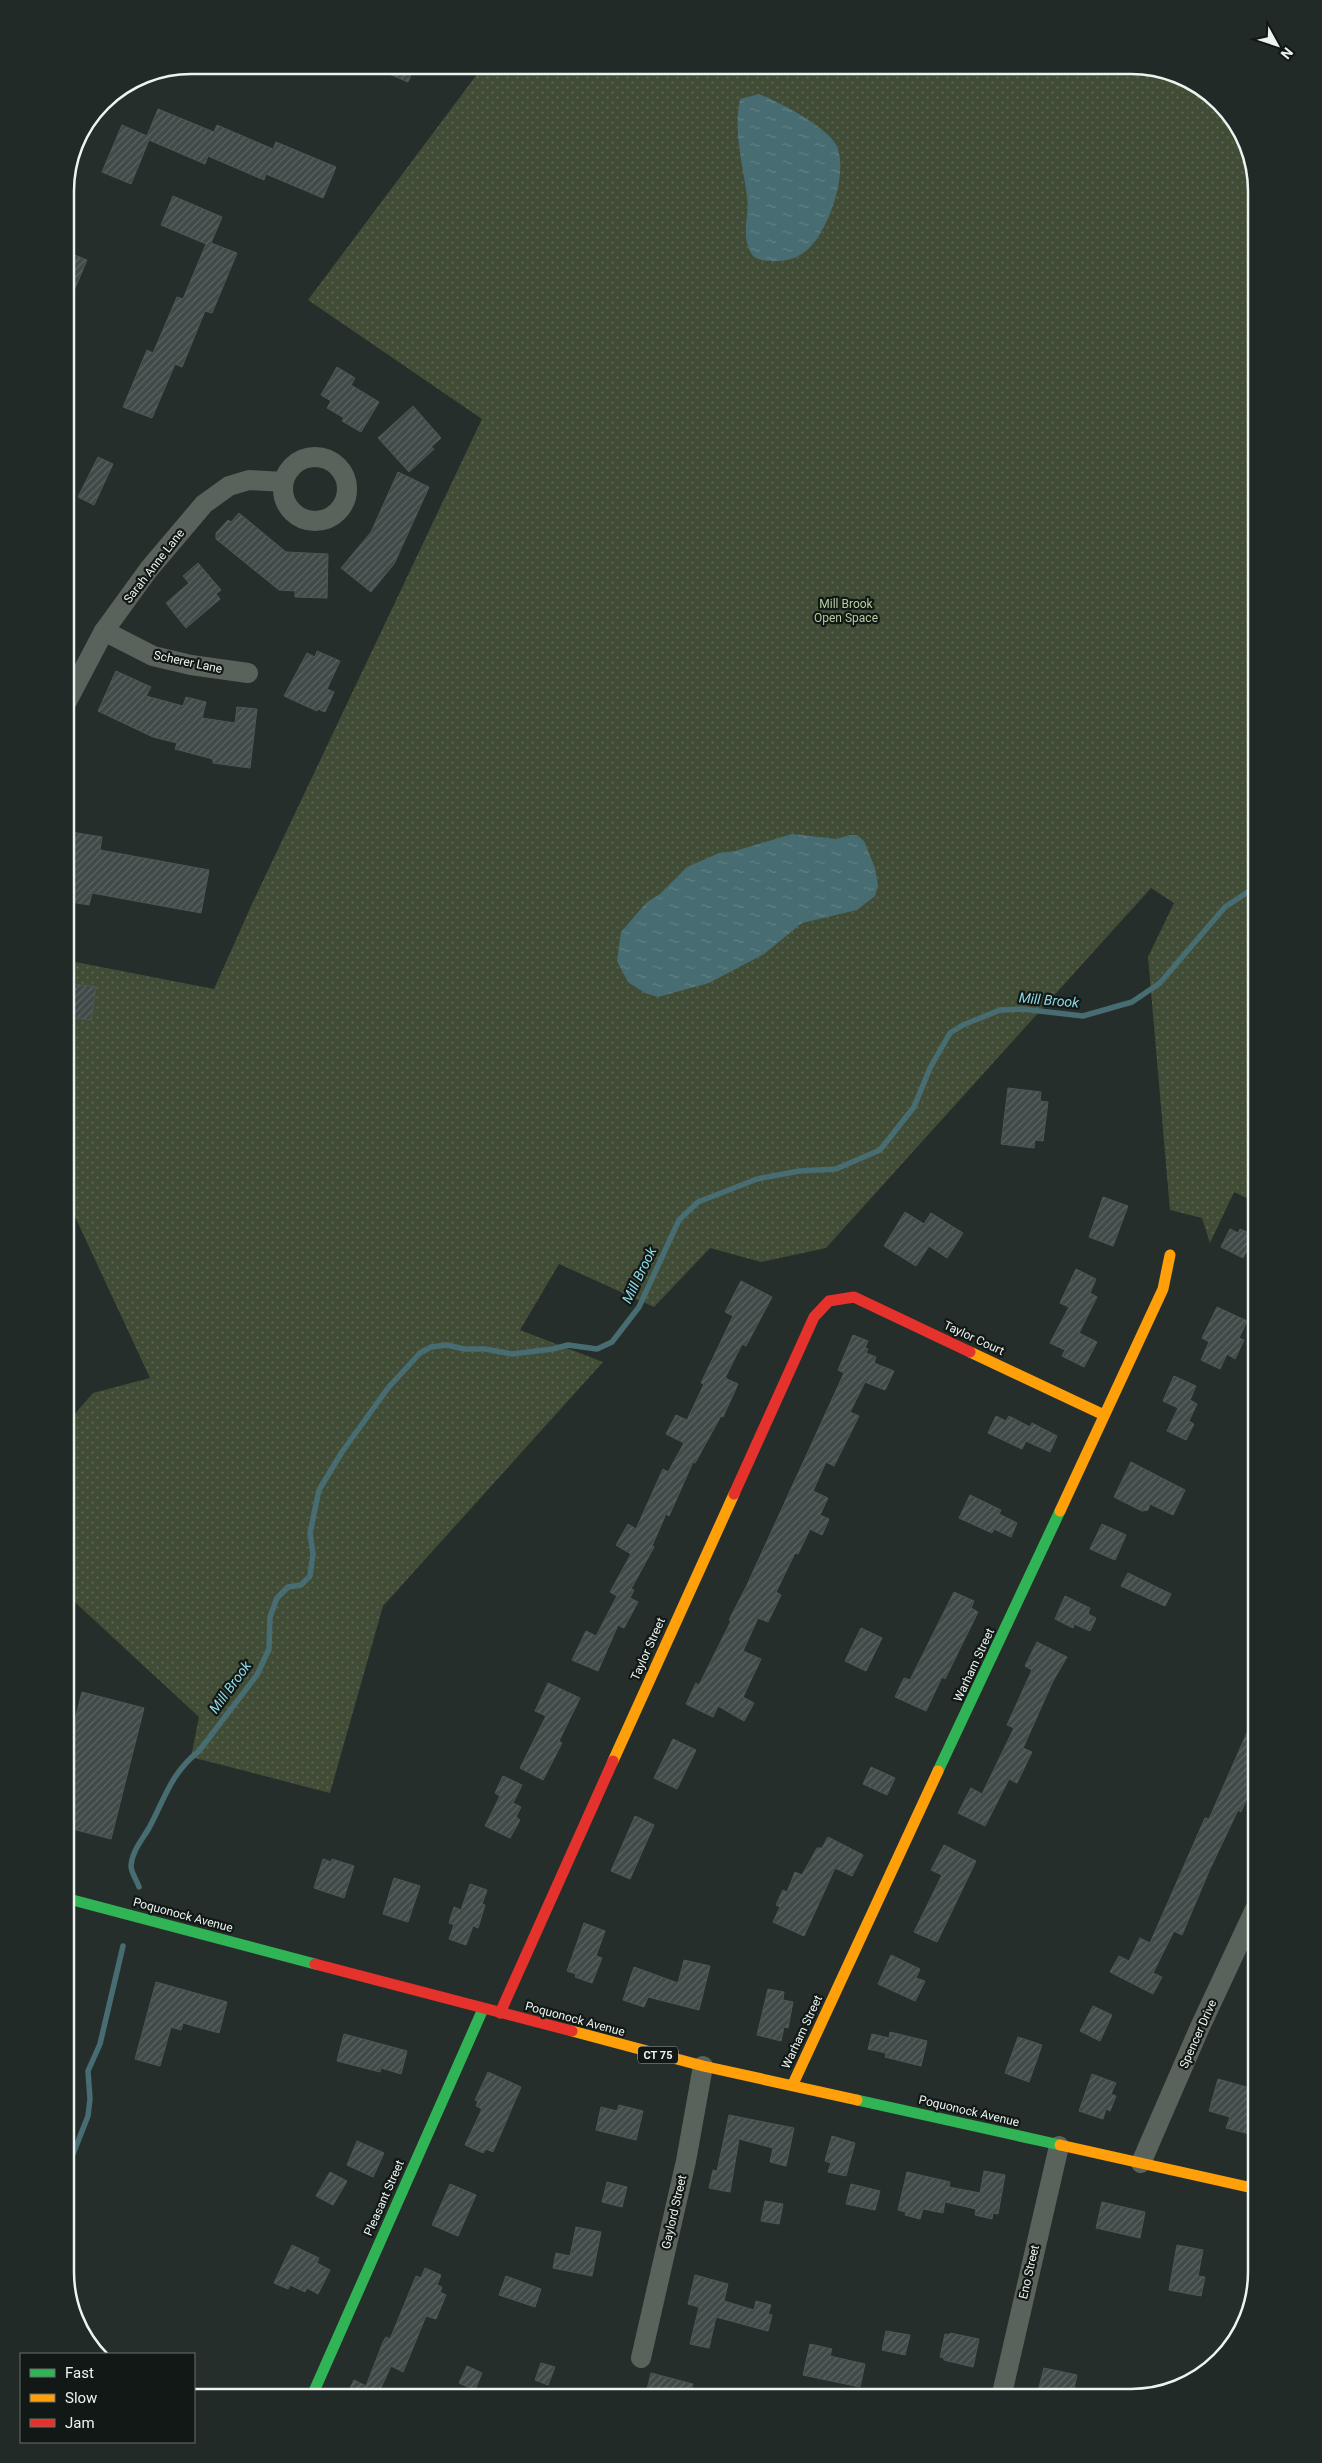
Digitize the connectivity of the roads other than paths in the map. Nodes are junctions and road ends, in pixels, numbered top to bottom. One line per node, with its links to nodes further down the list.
1 (283, 482): 2 (street, Sarah Anne Lane)
2 (104, 631): 3 (street, Scherer Lane); 4 (street, Sarah Anne Lane)
3 (248, 673)
4 (74, 688)
5 (1170, 1255): 7 (street, Warham Street)
6 (829, 1301): 7 (street, Taylor Court); 11 (street, Taylor Street)
7 (1104, 1415): 13 (street, Warham Street)
8 (74, 1900): 10 (street, Poquonock Avenue / CT 75)
9 (1248, 1924): 15 (street, Spencer Drive)
10 (482, 2009): 11 (street, Poquonock Avenue / CT 75); 18 (street, Pleasant Street)
11 (500, 2013): 12 (street, Poquonock Avenue / CT 75)
12 (703, 2066): 13 (street, Poquonock Avenue / CT 75); 17 (street, Gaylord Street)
13 (793, 2084): 14 (street, Poquonock Avenue / CT 75)
14 (1059, 2146): 15 (street, Poquonock Avenue / CT 75); 19 (street, Eno Street)
15 (1141, 2163): 16 (street, Poquonock Avenue / CT 75)
16 (1248, 2187)
17 (641, 2358)
18 (315, 2389)
19 (1003, 2389)

